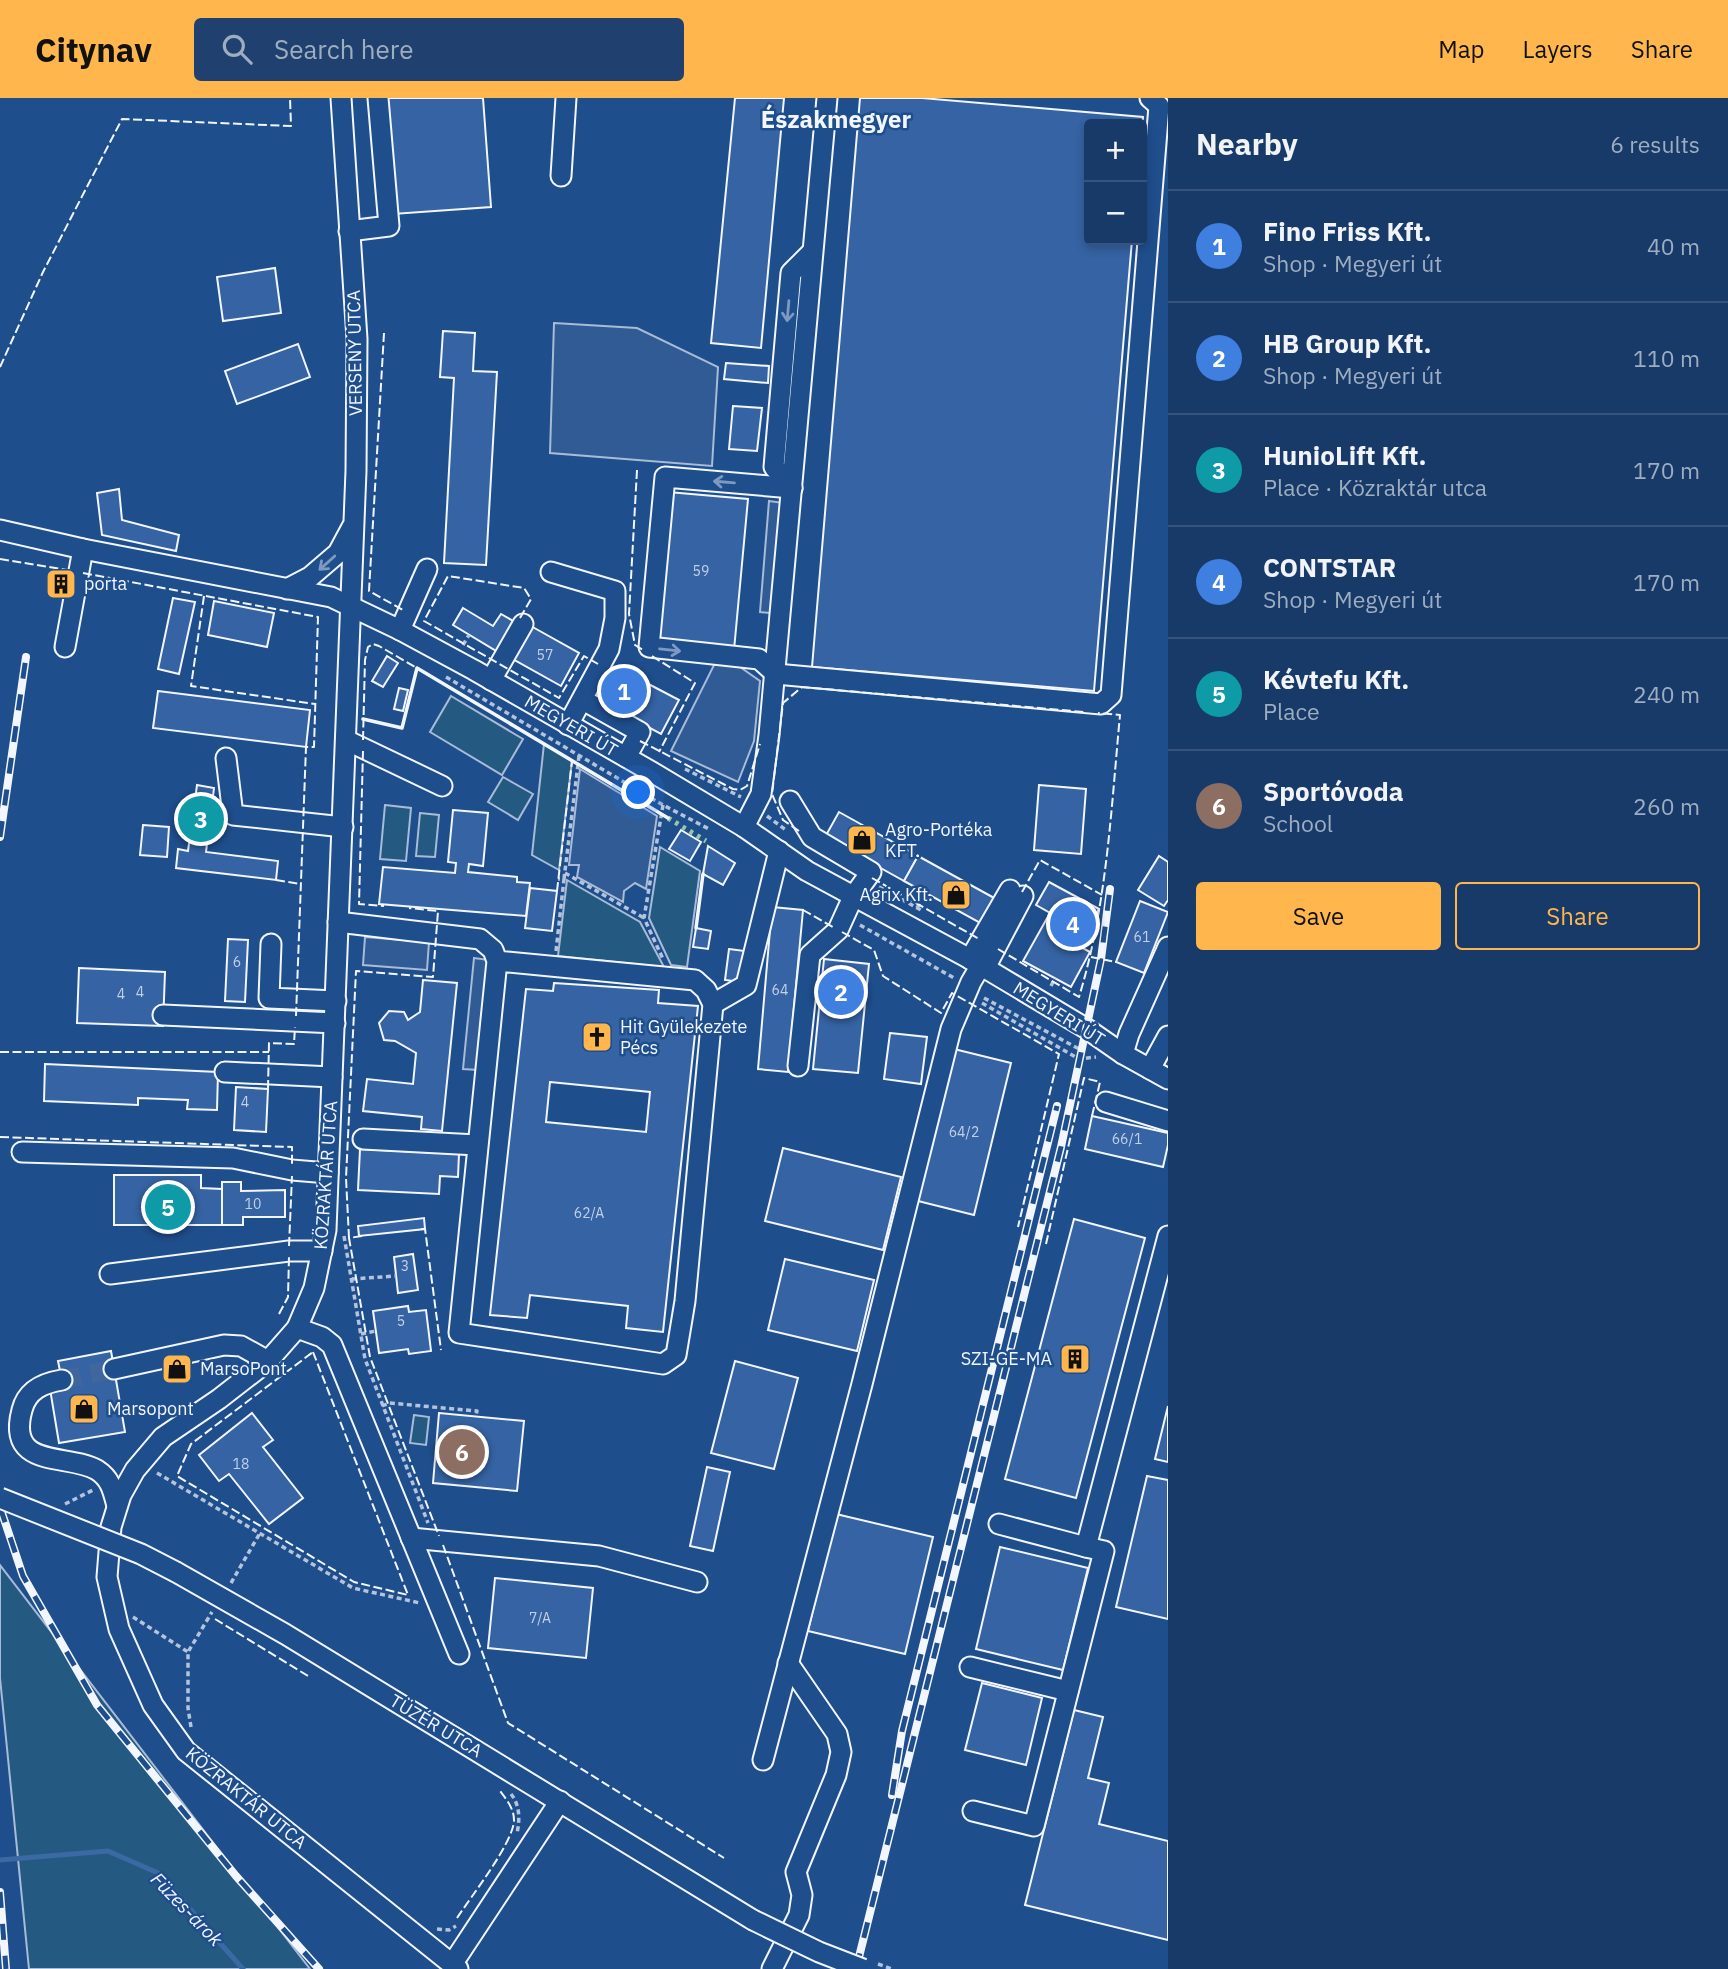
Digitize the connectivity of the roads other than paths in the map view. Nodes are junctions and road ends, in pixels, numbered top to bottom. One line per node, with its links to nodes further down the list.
1 (341, 98): 7 (street, VERSENY UTCA)
2 (378, 98): 7 (street)
3 (566, 98): 6 (street)
4 (827, 98): 8 (street)
5 (1150, 98): 19 (street)
6 (561, 176)
7 (349, 231): 9 (street, VERSENY UTCA)
8 (792, 488): 19 (street); 19 (street, one-way to 19)
9 (355, 523): 14 (street, one-way to 14); 15 (street, VERSENY UTCA)
10 (0, 530): 11 (street, MEGYERI ÚT)
11 (83, 549): 14 (street, MEGYERI ÚT); 18 (street)
12 (428, 569): 17 (street)
13 (551, 572): 21 (street)
14 (287, 589): 15 (street, MEGYERI ÚT)
15 (352, 609): 17 (street, MEGYERI ÚT); 23 (street, KÖZRAKTÁR UTCA)
16 (523, 624): 20 (street)
17 (400, 631): 20 (street, MEGYERI ÚT)
18 (65, 647)
19 (776, 674): 29 (street)
20 (491, 680): 22 (street, MEGYERI ÚT)
21 (583, 700): 22 (street); 24 (street)
22 (568, 725): 24 (street, MEGYERI ÚT)
23 (346, 740): 26 (street); 28 (street, KÖZRAKTÁR UTCA)
24 (626, 757): 29 (street, MEGYERI ÚT)
25 (226, 758): 28 (street)
26 (442, 786)
27 (790, 801): 32 (street)
28 (343, 827): 33 (street, KÖZRAKTÁR UTCA)
29 (744, 827): 30 (street, MEGYERI ÚT)
30 (779, 851): 32 (street, MEGYERI ÚT); 39 (street)
31 (1017, 893): 37 (street)
32 (853, 897): 37 (street, MEGYERI ÚT); 44 (street)
33 (338, 922): 36 (street); 38 (street, KÖZRAKTÁR UTCA)
34 (271, 944): 38 (street)
35 (1168, 947): 43 (street)
36 (497, 961): 39 (street); 52 (street)
37 (975, 972): 43 (street, MEGYERI ÚT); 71 (street)
38 (336, 1001): 41 (street, KÖZRAKTÁR UTCA)
39 (713, 1004): 52 (street)
40 (163, 1016): 41 (street)
41 (335, 1023): 47 (street, KÖZRAKTÁR UTCA)
42 (1168, 1036): 45 (street)
43 (1123, 1054): 45 (street, MEGYERI ÚT)
44 (798, 1066)
45 (1150, 1069): 48 (street, MEGYERI ÚT)
46 (226, 1072): 47 (street)
47 (332, 1077): 54 (street, KÖZRAKTÁR UTCA)
48 (1168, 1079)
49 (1106, 1102): 50 (street)
50 (1168, 1121)
51 (363, 1139): 52 (street)
52 (477, 1145)
53 (22, 1152): 54 (street)
54 (328, 1173): 56 (street, KÖZRAKTÁR UTCA)
55 (1168, 1236): 68 (street)
56 (321, 1251): 57 (street); 58 (street, KÖZRAKTÁR UTCA)
57 (110, 1275)
58 (297, 1328): 59 (street, KÖZRAKTÁR UTCA); 67 (street)
59 (268, 1361): 60 (street); 62 (street, KÖZRAKTÁR UTCA)
60 (114, 1370)
61 (62, 1380): 63 (street)
62 (138, 1467): 63 (street); 65 (street, KÖZRAKTÁR UTCA)
63 (95, 1469): 65 (street)
64 (0, 1498): 75 (street, TÜZÉR UTCA, bridge)
65 (117, 1506): 77 (street, KÖZRAKTÁR UTCA)
66 (999, 1524): 68 (street)
67 (411, 1538): 69 (street); 70 (street)
68 (1086, 1546): 73 (street)
69 (697, 1583)
70 (459, 1654)
71 (788, 1663): 74 (street); 79 (street)
72 (970, 1667): 73 (street)
73 (1068, 1691): 76 (street)
74 (763, 1760)
75 (559, 1801): 77 (street); 78 (street, TÜZÉR UTCA, bridge)
76 (973, 1811)
77 (455, 1966)
78 (870, 1966)
79 (772, 1969)

